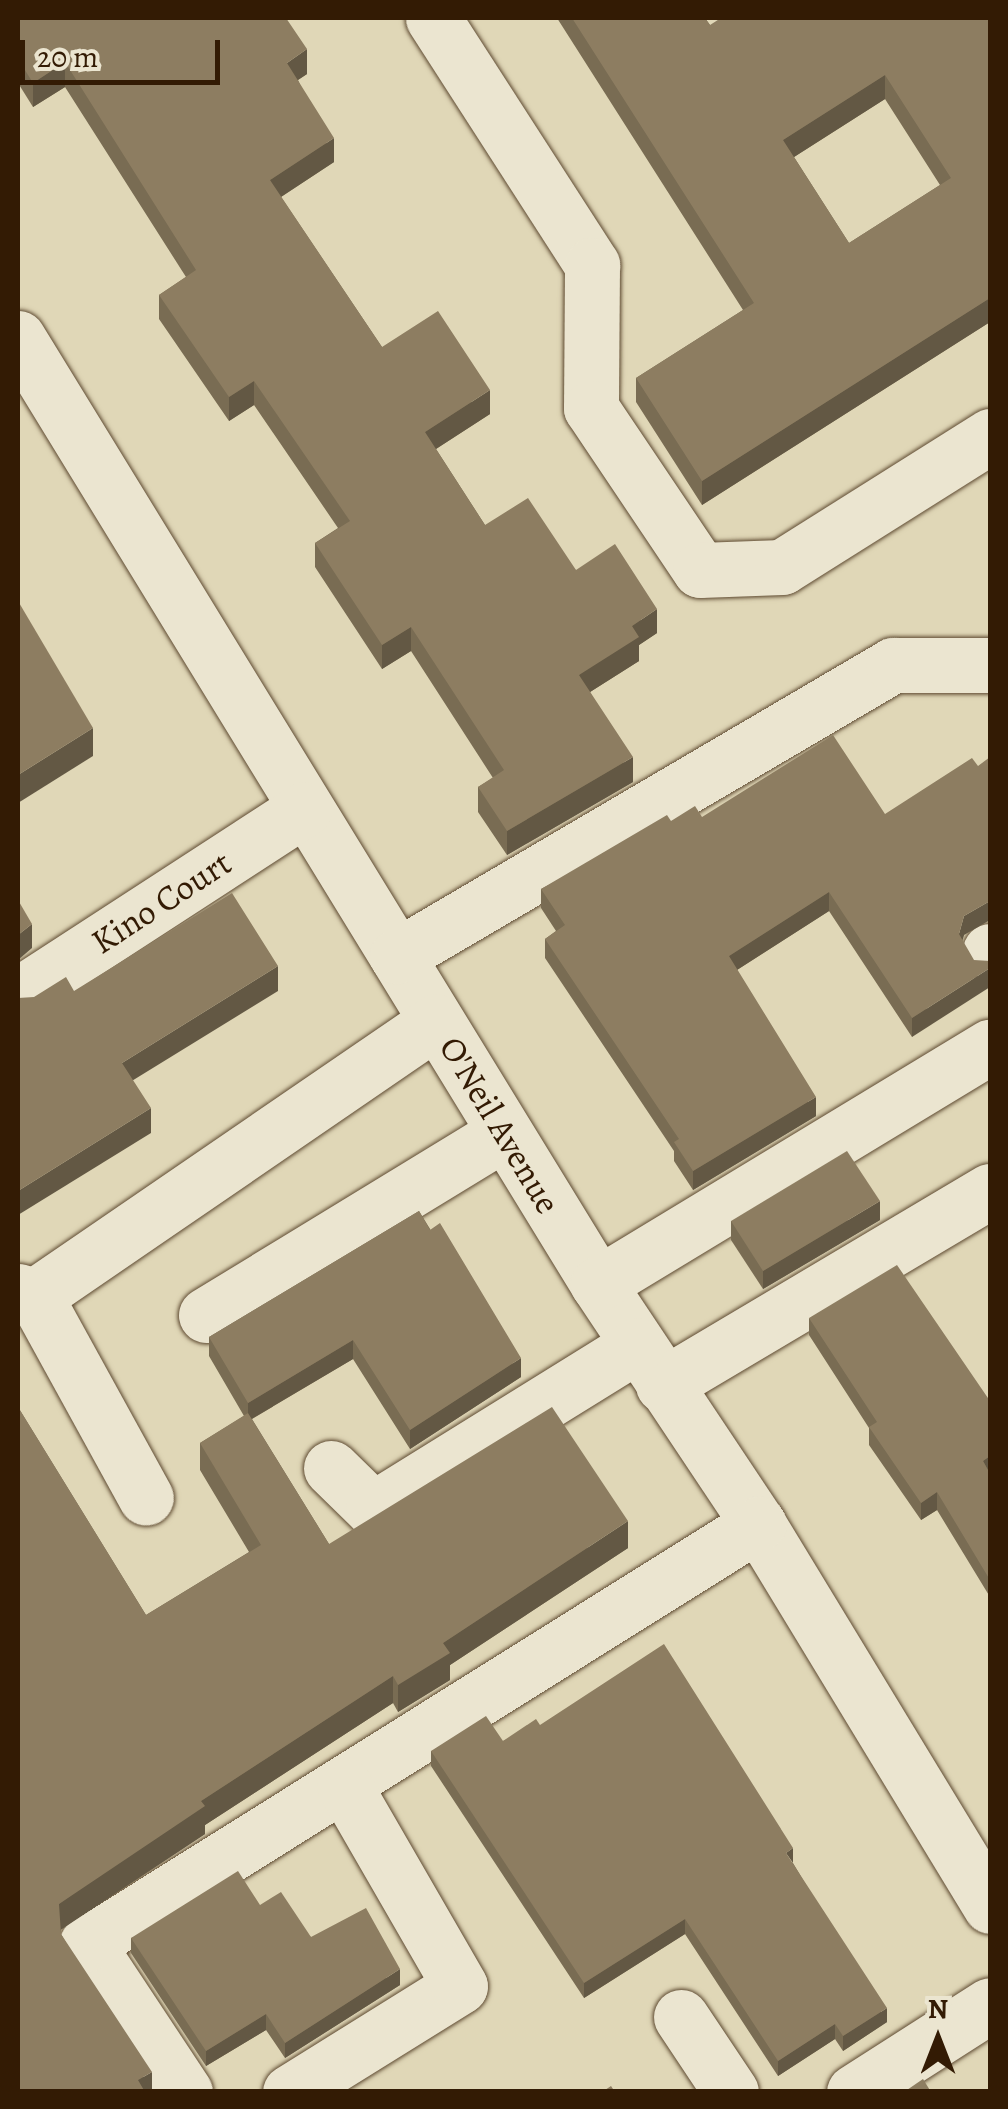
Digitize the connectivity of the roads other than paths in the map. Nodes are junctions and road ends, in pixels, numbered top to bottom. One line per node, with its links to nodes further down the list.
1 (432, 18): 3 (street)
2 (18, 338): 5 (street, O'Neil Avenue)
3 (990, 436)
4 (990, 665): 6 (street)
5 (304, 809): 6 (street, O'Neil Avenue); 7 (street, Kino Court)
6 (396, 956): 8 (street, O'Neil Avenue)
7 (18, 995)
8 (436, 1021): 10 (street, O'Neil Avenue); 13 (street)
9 (990, 1046): 12 (street)
10 (504, 1133): 12 (street, O'Neil Avenue); 14 (street)
11 (990, 1191): 15 (street)
12 (598, 1284): 15 (street, O'Neil Avenue)
13 (26, 1293): 17 (street)
14 (206, 1315)
15 (650, 1365): 16 (street); 18 (street, O'Neil Avenue)
16 (331, 1468)
17 (146, 1498)
18 (758, 1524): 19 (street); 20 (street, O'Neil Avenue)
19 (344, 1785): 23 (street); 24 (street)
20 (990, 1906)
21 (990, 2005): 26 (street)
22 (680, 2017): 25 (street)
23 (185, 2092)
24 (290, 2092)
25 (731, 2092)
26 (854, 2092)

